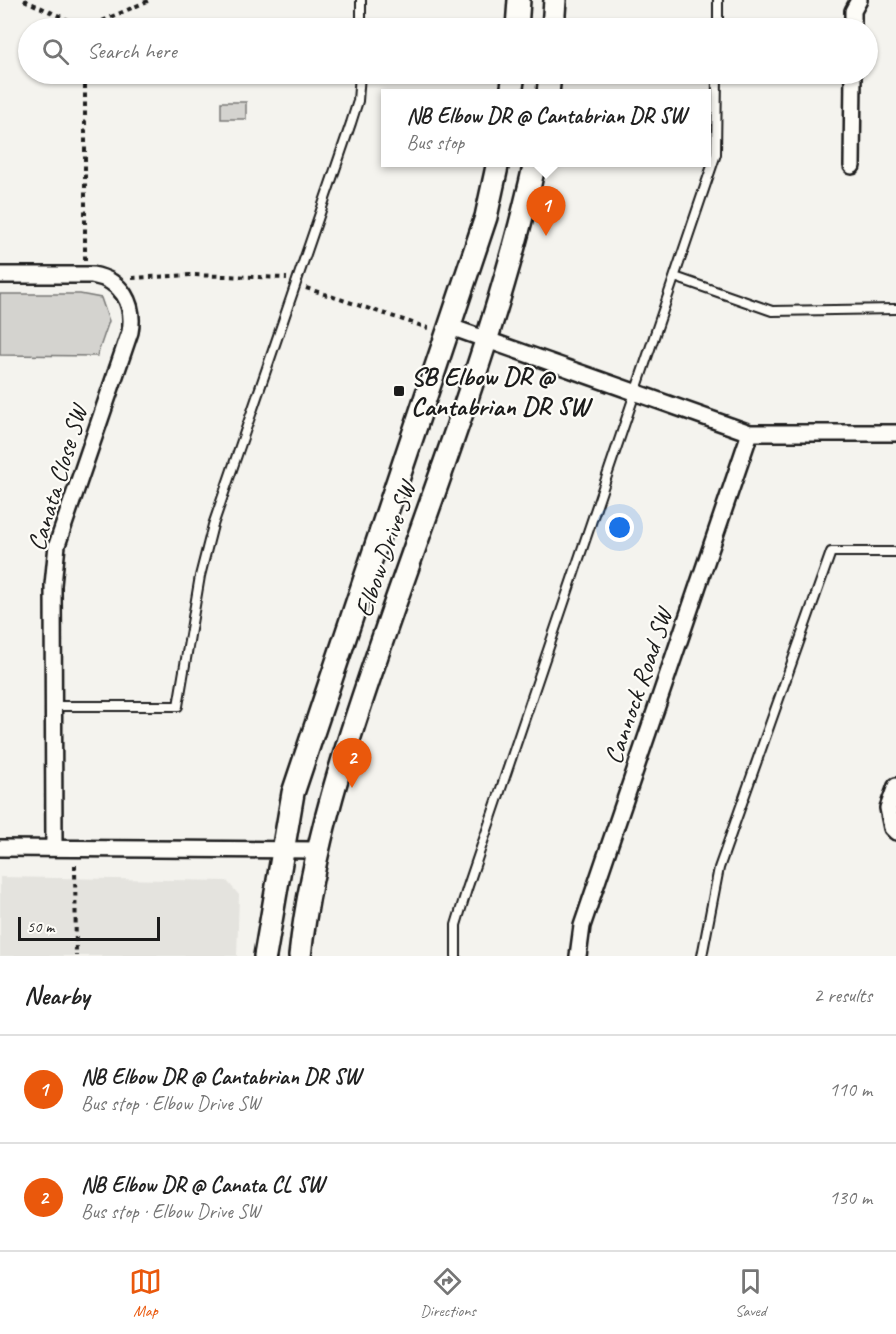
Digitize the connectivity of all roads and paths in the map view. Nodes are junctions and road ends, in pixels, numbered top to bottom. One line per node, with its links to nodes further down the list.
1 (24, 0): 8 (path)
2 (150, 0): 9 (path)
3 (361, 0): 10 (lane)
4 (519, 0): 11 (street)
5 (555, 0): 12 (street)
6 (718, 0): 13 (lane)
7 (859, 0): 14 (street)
8 (64, 18)
9 (109, 18)
10 (361, 18)
11 (518, 18)
12 (554, 18)
13 (718, 18)
14 (853, 18)
15 (85, 84): 23 (path)
16 (359, 84): 26 (lane)
17 (717, 84): 24 (lane)
18 (853, 84): 19 (street)
19 (852, 166)
20 (497, 167): 28 (street, Elbow Drive SW)
21 (534, 167): 29 (street, Elbow Drive SW)
22 (0, 275): 23 (street)
23 (85, 275): 25 (street)
24 (675, 277): 27 (lane); 30 (lane)
25 (109, 279): 26 (path); 34 (street, Canata Close SW)
26 (296, 284): 28 (path); 34 (lane)
27 (896, 309)
28 (438, 327): 29 (street); 39 (street, Elbow Drive SW)
29 (485, 340): 30 (street); 40 (street, Elbow Drive SW)
30 (635, 394): 31 (street); 45 (lane)
31 (750, 433): 32 (street); 46 (street, Cannock Road SW)
32 (896, 433)
33 (896, 552): 47 (lane)
34 (52, 706): 38 (street, Canata Close SW)
35 (896, 786): 36 (street)
36 (896, 832)
37 (0, 848): 38 (street)
38 (54, 848): 39 (street)
39 (283, 850): 40 (street); 43 (street, Elbow Drive SW)
40 (318, 850): 44 (street, Elbow Drive SW)
41 (75, 864): 42 (path)
42 (76, 956)
43 (266, 956)
44 (300, 956)
45 (456, 956)
46 (578, 956)
47 (702, 956)

